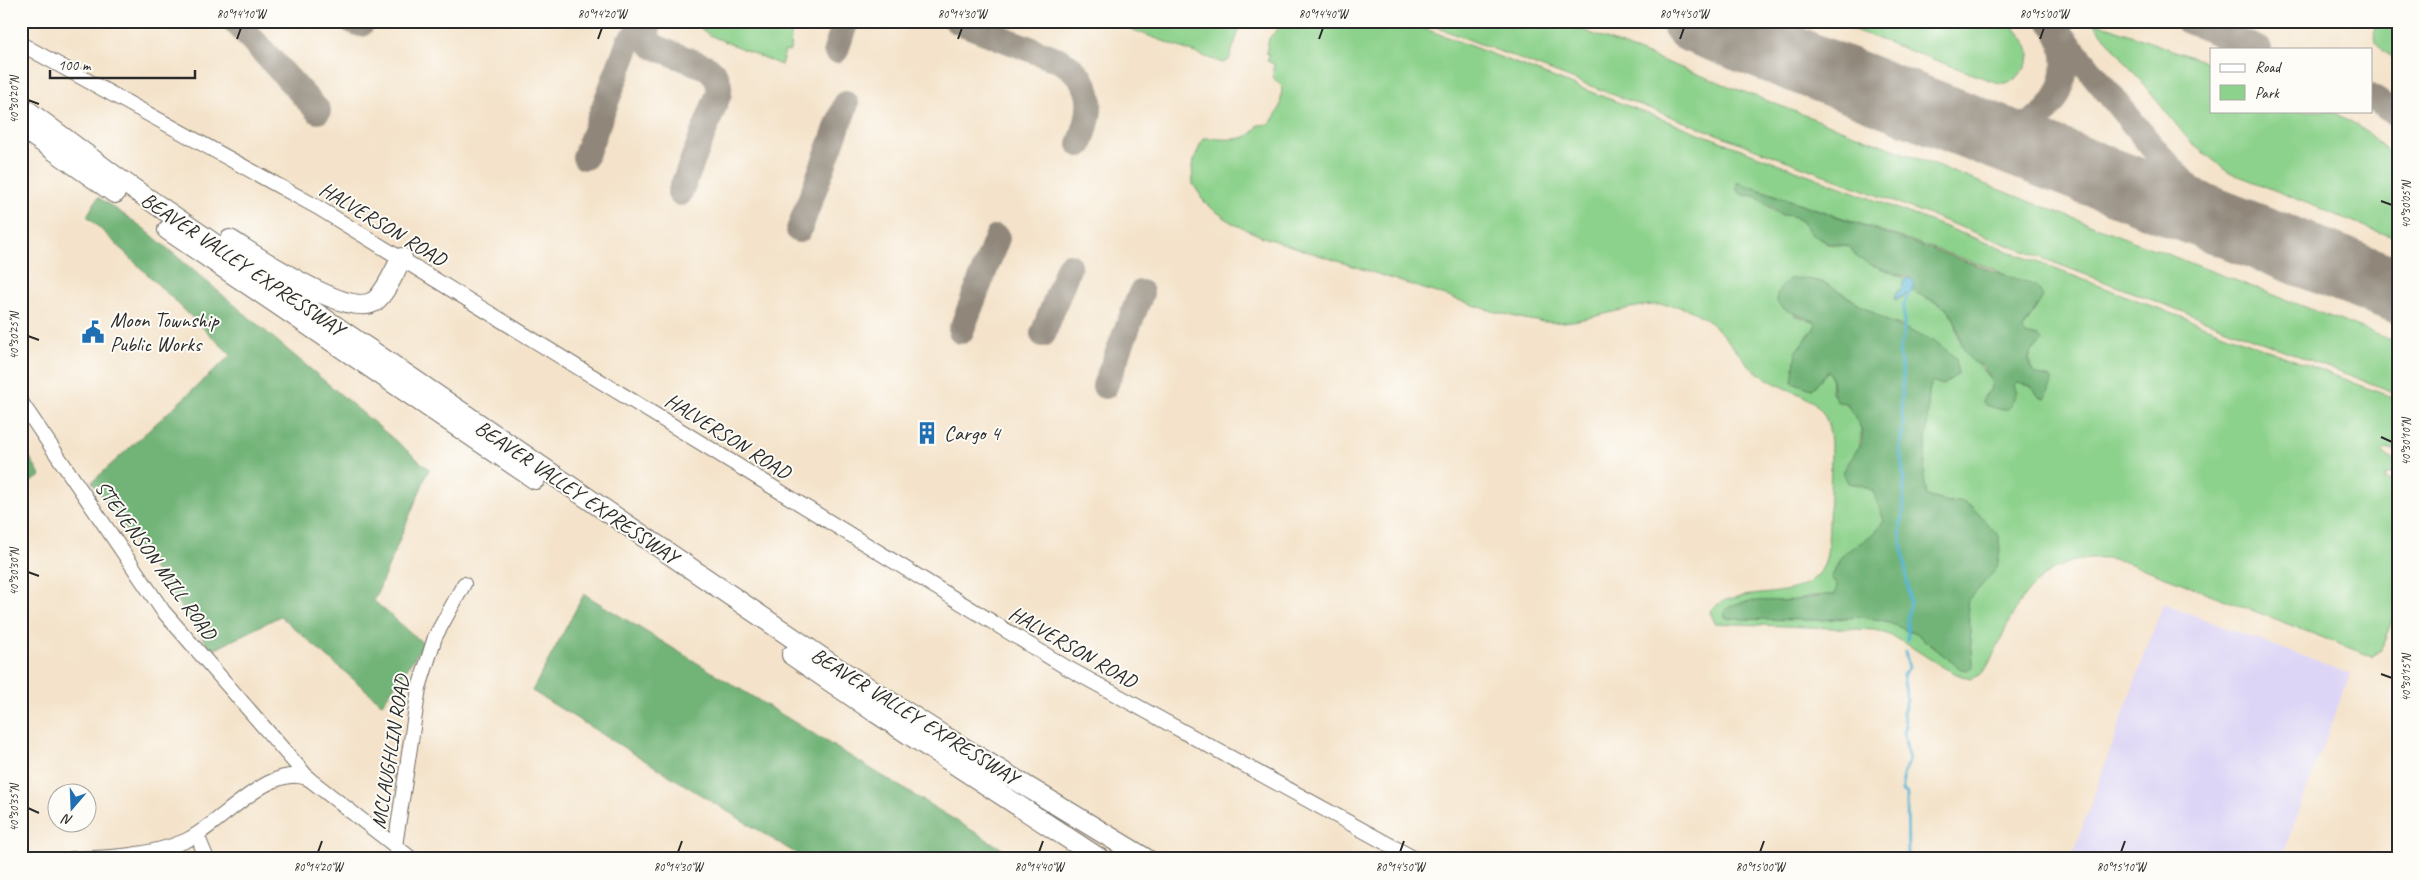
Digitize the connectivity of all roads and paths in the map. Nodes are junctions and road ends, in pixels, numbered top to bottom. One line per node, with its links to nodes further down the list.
1 (21, 44): 5 (street, HALVERSON ROAD)
2 (21, 106): 4 (highway, BEAVER VALLEY EXPRESSWAY)
3 (21, 126): 14 (highway, BEAVER VALLEY EXPRESSWAY)
4 (61, 136): 5 (highway); 15 (highway, BEAVER VALLEY EXPRESSWAY)
5 (402, 258): 16 (street, HALVERSON ROAD)
6 (21, 402): 8 (street, STEVENSON MILL ROAD)
7 (464, 584): 10 (street, MCLAUGHLIN ROAD)
8 (309, 779): 9 (street); 10 (street, STEVENSON MILL ROAD)
9 (197, 835): 11 (street); 12 (street)
10 (395, 846): 13 (street, STEVENSON MILL ROAD)
11 (72, 859)
12 (207, 859)
13 (412, 859)
14 (1100, 859)
15 (1146, 859)
16 (1415, 859)

